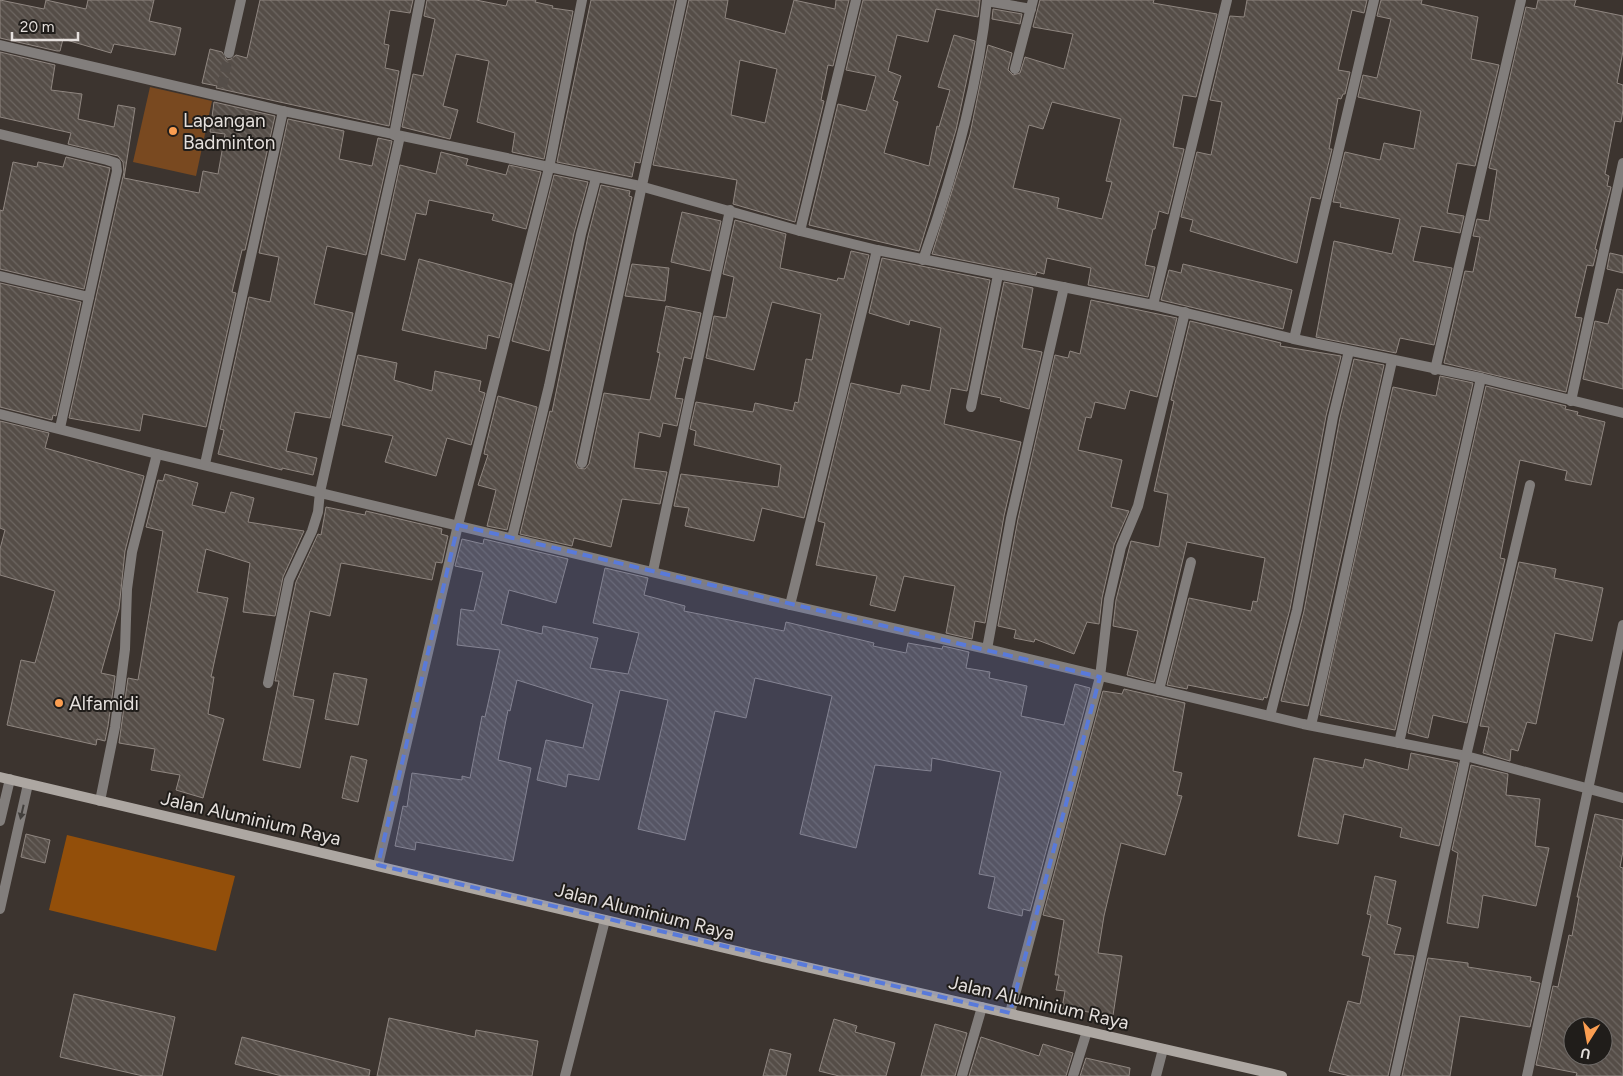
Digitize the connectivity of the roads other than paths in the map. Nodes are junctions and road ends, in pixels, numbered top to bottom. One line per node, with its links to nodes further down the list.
1 (241, 0): 12 (street)
2 (420, 0): 16 (street)
3 (582, 0): 18 (street)
4 (682, 0): 20 (street)
5 (856, 0): 22 (street)
6 (987, 0): 10 (street); 24 (street)
7 (1227, 0): 29 (street)
8 (1374, 0): 31 (street)
9 (1521, 0): 34 (street)
10 (1032, 5): 13 (street)
11 (0, 45): 14 (street)
12 (229, 53)
13 (1015, 69)
14 (283, 111): 16 (street); 43 (street)
15 (0, 134): 28 (street)
16 (397, 136): 18 (street); 45 (street)
17 (1623, 163): 36 (street)
18 (549, 168): 19 (street); 46 (street)
19 (596, 178): 20 (street); 47 (street)
20 (640, 186): 21 (street); 42 (street)
21 (730, 210): 22 (street); 49 (street)
22 (800, 231): 23 (street)
23 (878, 250): 24 (street); 50 (street)
24 (923, 260): 25 (street)
25 (998, 275): 27 (street); 37 (street)
26 (0, 276): 28 (street)
27 (1064, 287): 29 (street); 52 (street)
28 (89, 297): 40 (street)
29 (1153, 304): 30 (street)
30 (1185, 312): 31 (street); 53 (street)
31 (1294, 339): 32 (street)
32 (1349, 351): 33 (street); 56 (street)
33 (1392, 360): 34 (street); 57 (street)
34 (1435, 370): 35 (street)
35 (1481, 378): 36 (street); 58 (street)
36 (1571, 400): 38 (street)
37 (971, 408)
38 (1623, 413)
39 (0, 414): 40 (street)
40 (60, 428): 41 (street)
41 (157, 454): 43 (street); 64 (street)
42 (582, 463)
43 (205, 464): 45 (street)
44 (1530, 485): 59 (street)
45 (320, 492): 46 (street); 54 (street)
46 (458, 526): 47 (street); 66 (street)
47 (512, 538): 49 (street)
48 (1191, 562): 55 (street)
49 (653, 571): 50 (street)
50 (790, 605): 52 (street)
51 (1623, 625): 62 (street)
52 (987, 649): 53 (street)
53 (1100, 676): 55 (street); 70 (street)
54 (268, 683)
55 (1159, 690): 56 (street)
56 (1270, 716): 57 (street)
57 (1311, 725): 58 (street)
58 (1399, 743): 59 (street)
59 (1466, 756): 62 (street); 78 (street)
60 (5, 778): 61 (main road, Jalan Aluminium Raya); 65 (street)
61 (28, 784): 64 (main road, Jalan Aluminium Raya); 67 (street, one-way to 67)
62 (1587, 790): 63 (street); 79 (street)
63 (1623, 798)
64 (100, 800): 66 (main road, Jalan Aluminium Raya)
65 (0, 821)
66 (378, 866): 68 (main road, Jalan Aluminium Raya)
67 (0, 910)
68 (605, 920): 69 (main road, Jalan Aluminium Raya); 73 (street)
69 (982, 1007): 70 (main road, Jalan Aluminium Raya); 74 (street)
70 (1010, 1013): 71 (main road, Jalan Aluminium Raya)
71 (1087, 1031): 72 (main road, Jalan Aluminium Raya); 75 (street)
72 (1163, 1048): 76 (street); 77 (main road, Jalan Aluminium Raya)
73 (565, 1076)
74 (962, 1076)
75 (1074, 1076)
76 (1156, 1076)
77 (1282, 1076)
78 (1396, 1076)
79 (1527, 1076)

